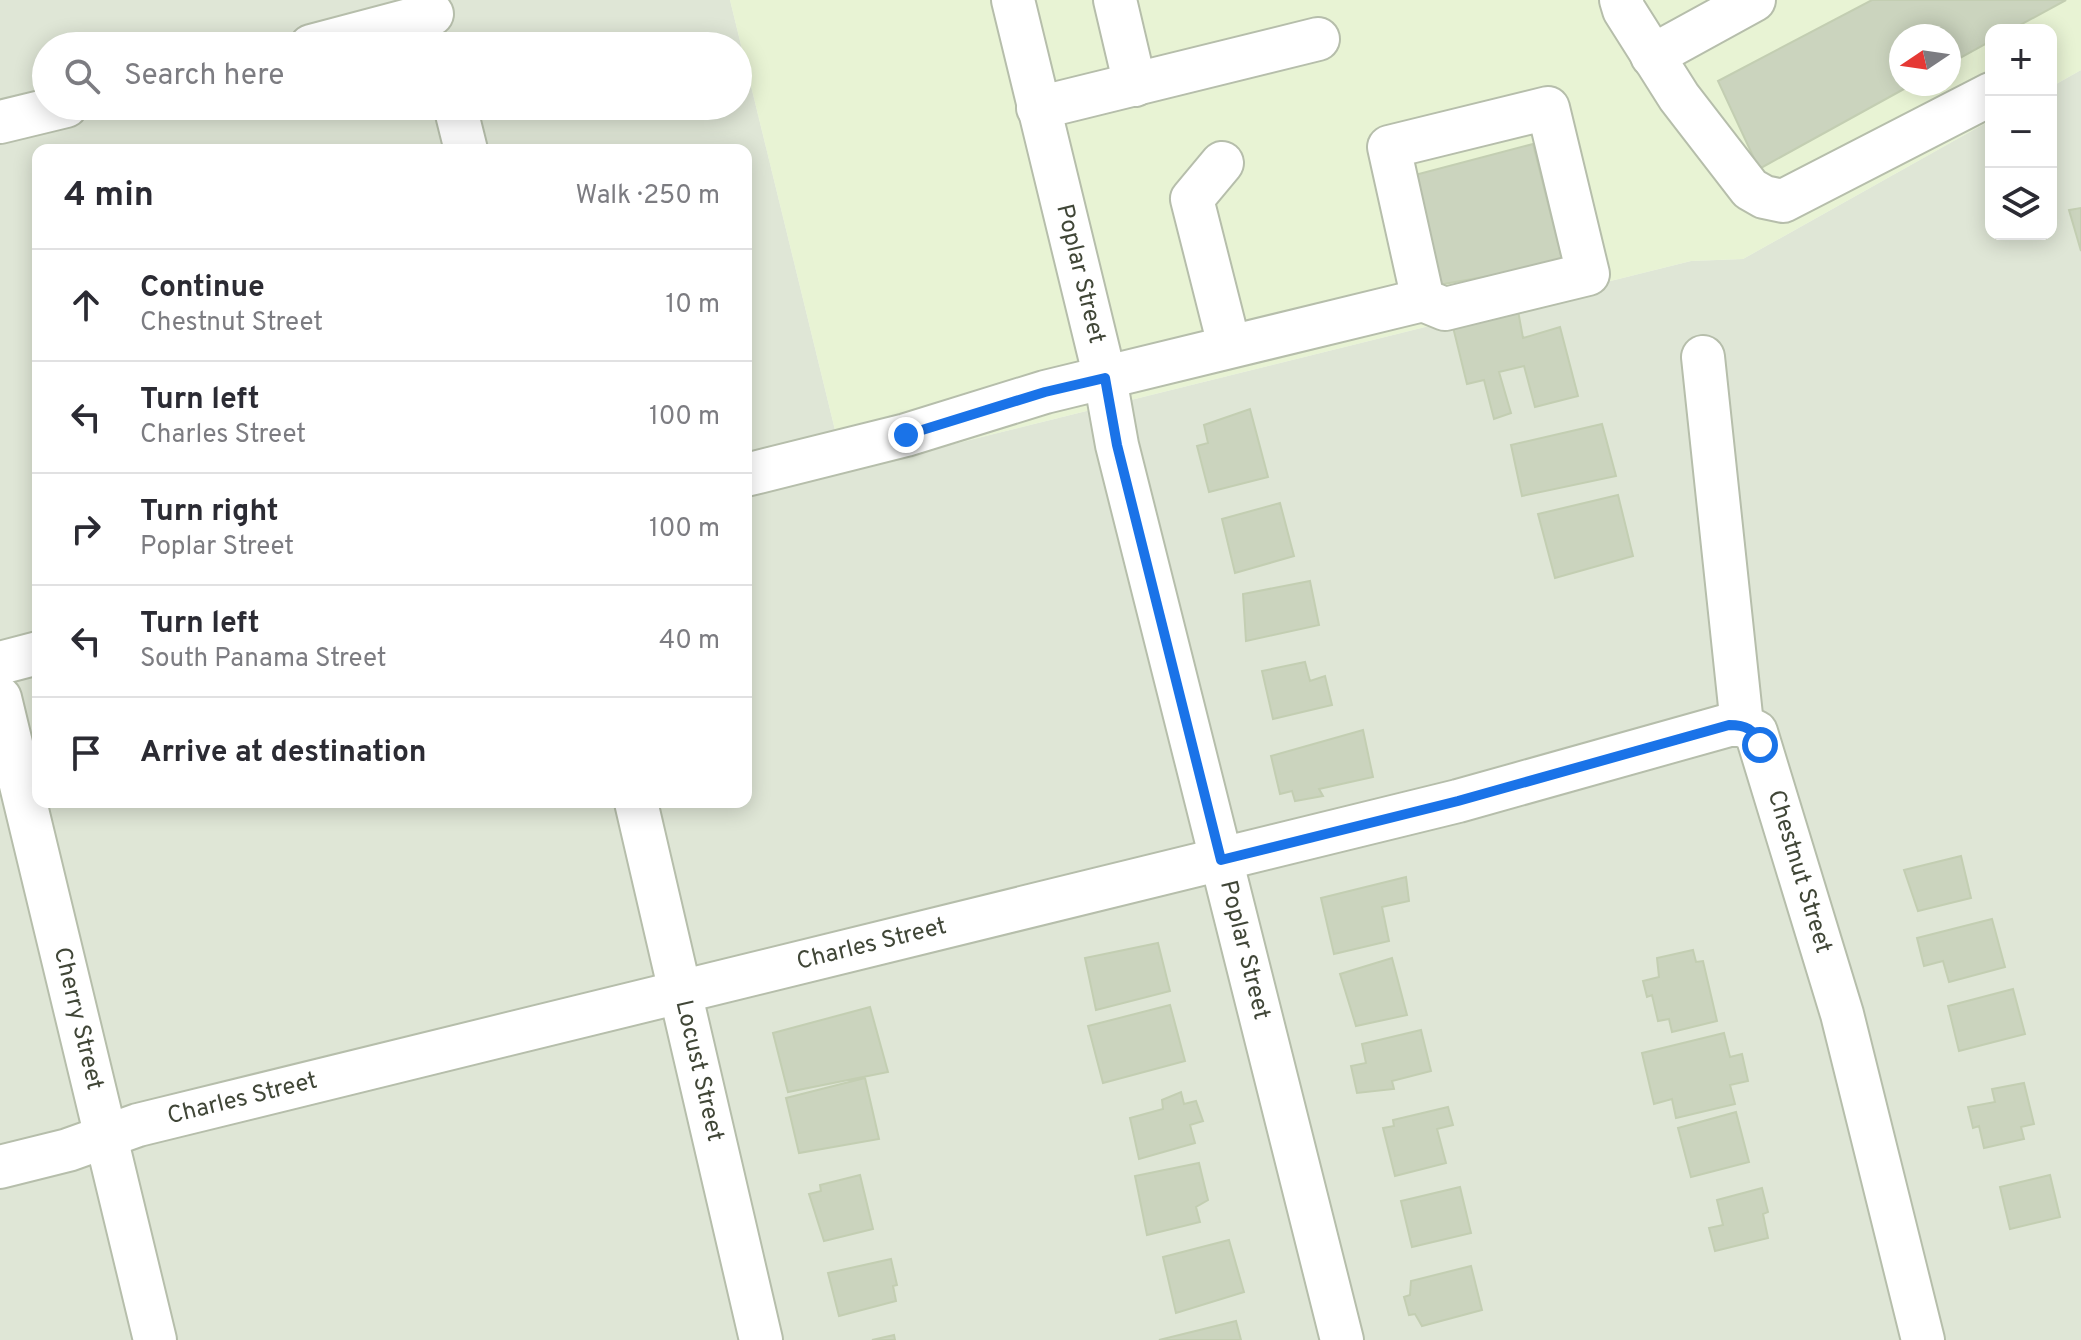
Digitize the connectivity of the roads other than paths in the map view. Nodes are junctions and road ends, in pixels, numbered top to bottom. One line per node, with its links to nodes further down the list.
1 (1013, 0): 11 (street, Poplar Street)
2 (1115, 0): 9 (street)
3 (1621, 0): 8 (street)
4 (1754, 0): 8 (street)
5 (434, 20): 6 (street)
6 (377, 32)
7 (1318, 39): 9 (street)
8 (1652, 56): 10 (street)
9 (1135, 85): 11 (street)
10 (1987, 96)
11 (1038, 108): 20 (street, Poplar Street)
12 (32, 114): 14 (street)
13 (458, 120): 15 (street)
14 (0, 122)
15 (464, 144)
16 (1222, 163): 18 (street)
17 (1423, 300): 17 (street); 18 (street)
18 (1229, 345): 20 (street)
19 (1703, 357): 25 (street, Chestnut Street)
20 (1105, 378): 21 (street); 27 (street, Poplar Street)
21 (752, 474)
22 (32, 655): 23 (street)
23 (0, 663)
24 (0, 698): 29 (street, Cherry Street)
25 (1742, 725): 27 (street, Charles Street); 34 (street, Chestnut Street)
26 (637, 808): 28 (street, Locust Street)
27 (1221, 860): 28 (street, Charles Street); 33 (street, Poplar Street)
28 (683, 994): 29 (street, Charles Street); 32 (street, Locust Street)
29 (105, 1137): 30 (street, Charles Street); 31 (street, Cherry Street)
30 (0, 1167)
31 (155, 1340)
32 (761, 1340)
33 (1342, 1340)
34 (1923, 1340)

